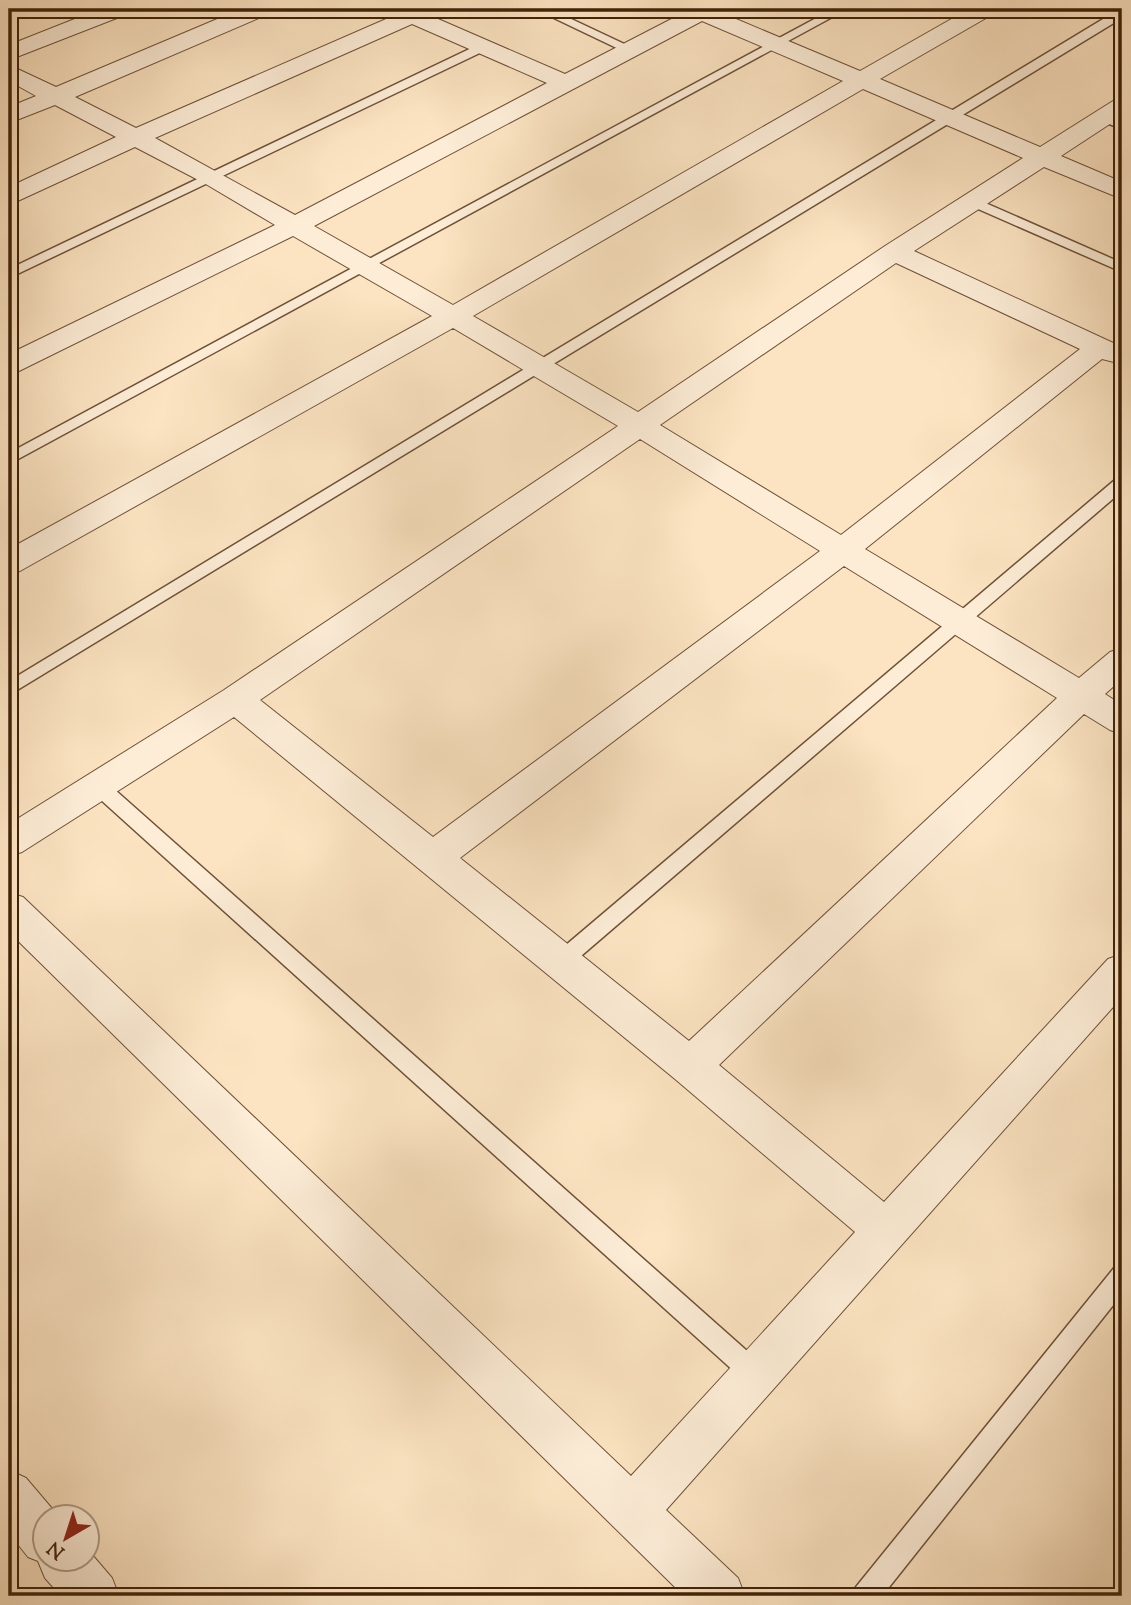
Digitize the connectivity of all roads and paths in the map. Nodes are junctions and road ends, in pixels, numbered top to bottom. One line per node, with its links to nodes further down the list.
1 (119, 9): 12 (street)
2 (260, 9): 16 (street)
3 (541, 9): 11 (lane)
4 (841, 9): 9 (lane)
5 (985, 9): 14 (street)
6 (701, 10): 9 (street); 11 (street)
7 (404, 12): 10 (street); 20 (street)
8 (1122, 13): 19 (lane)
9 (777, 43): 14 (street); 28 (lane)
10 (482, 47): 15 (street); 22 (lane)
11 (629, 49): 15 (street)
12 (9, 53)
13 (9, 72): 16 (street)
14 (860, 79): 19 (street); 31 (street)
15 (566, 83): 26 (street)
16 (57, 95): 17 (street); 20 (street)
17 (9, 116)
18 (1116, 116): 21 (street)
19 (948, 118): 21 (street); 34 (lane)
20 (136, 137): 22 (street); 24 (street)
21 (1042, 157): 23 (street); 25 (street)
22 (213, 178): 26 (street); 30 (lane)
23 (1122, 191)
24 (9, 197)
25 (974, 202): 27 (street); 29 (lane)
26 (294, 226): 28 (street); 33 (street)
27 (894, 252): 32 (street); 35 (street)
28 (366, 268): 31 (street); 36 (lane)
29 (1122, 268)
30 (9, 274)
31 (454, 316): 34 (street); 39 (street)
32 (1111, 352): 38 (street)
33 (9, 365)
34 (540, 365): 35 (street); 42 (lane)
35 (639, 425): 38 (street); 44 (street)
36 (9, 460)
37 (1122, 483): 40 (lane)
38 (843, 550): 40 (street); 48 (street)
39 (9, 563)
40 (958, 621): 43 (street); 50 (lane)
41 (1122, 660): 43 (street)
42 (9, 688)
43 (1081, 696): 45 (street); 52 (street)
44 (236, 699): 46 (street); 48 (street)
45 (1122, 721)
46 (98, 786): 47 (street); 55 (lane)
47 (9, 842)
48 (433, 858): 50 (street)
49 (9, 908): 57 (street)
50 (560, 962): 52 (street)
51 (1122, 970): 53 (street)
52 (690, 1066): 53 (street)
53 (885, 1230): 55 (street)
54 (1122, 1276): 62 (lane)
55 (755, 1374): 57 (street)
56 (9, 1495): 58 (street)
57 (633, 1510): 61 (street)
58 (32, 1522)
59 (76, 1574): 60 (street)
60 (94, 1596)
61 (720, 1596)
62 (865, 1596)

